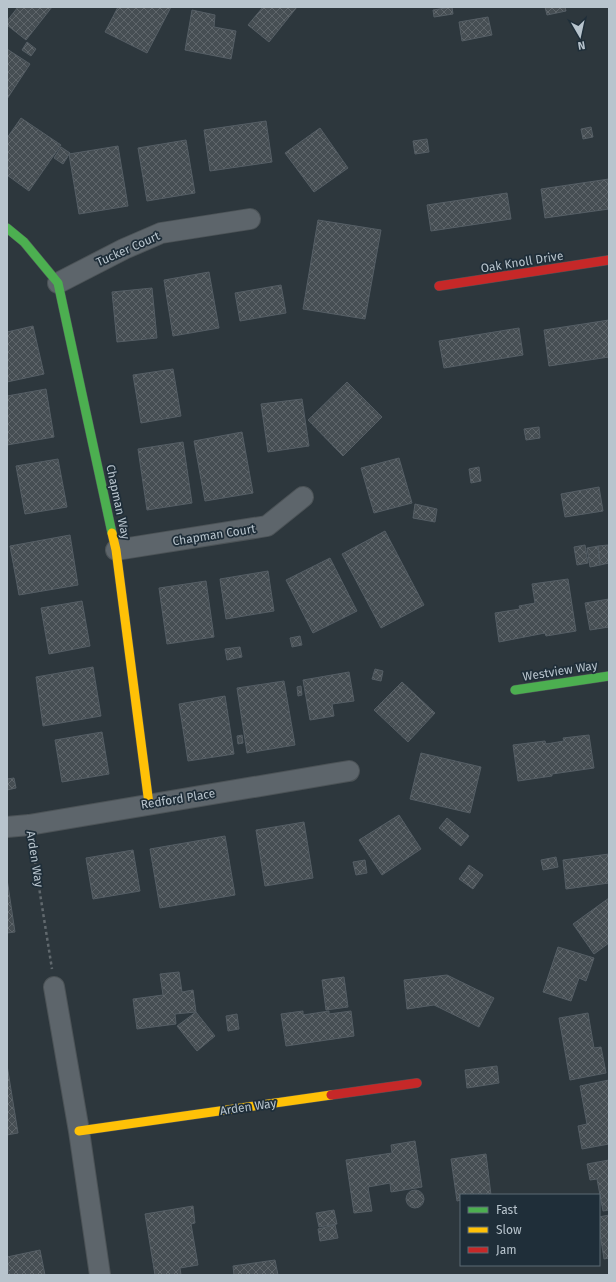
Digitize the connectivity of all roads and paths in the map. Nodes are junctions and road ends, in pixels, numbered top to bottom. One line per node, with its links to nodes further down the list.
1 (250, 219): 4 (street, Tucker Court)
2 (7, 228): 4 (street, Chapman Way)
3 (609, 260): 5 (street, Oak Knoll Drive)
4 (58, 283): 7 (street, Chapman Way)
5 (439, 286)
6 (302, 497): 7 (street, Chapman Court)
7 (116, 550): 11 (street, Chapman Way)
8 (609, 676): 9 (street, Westview Way)
9 (515, 690)
10 (349, 771): 11 (street, Redford Place)
11 (149, 804): 12 (street, Redford Place)
12 (29, 825): 13 (street, Redford Place); 14 (path, Arden Way)
13 (7, 827)
14 (54, 987): 16 (street)
15 (417, 1083): 16 (street, Arden Way)
16 (79, 1131): 17 (street)
17 (100, 1275)

